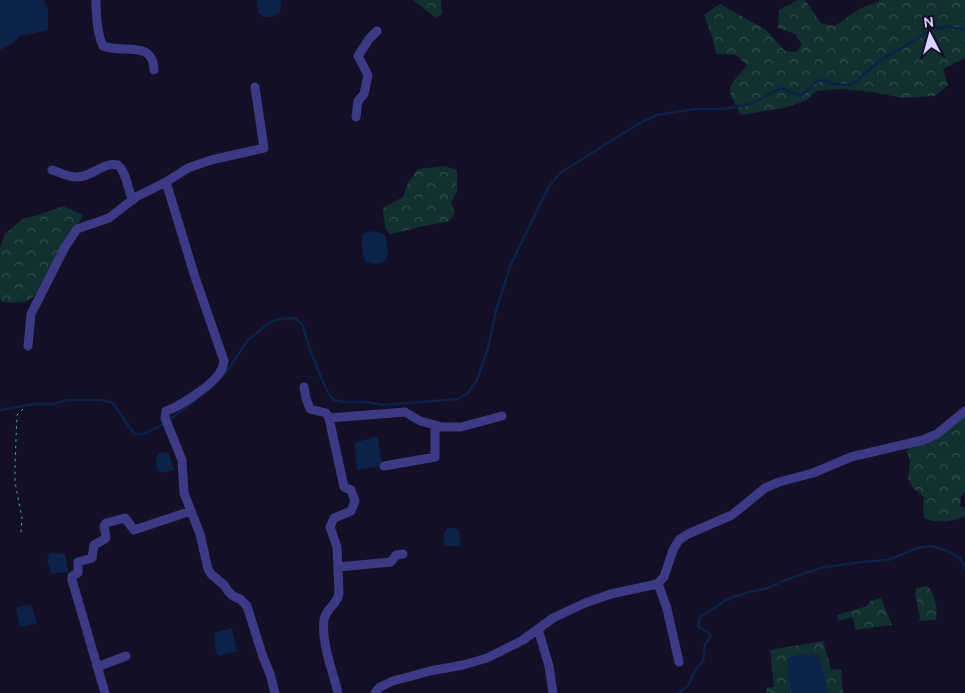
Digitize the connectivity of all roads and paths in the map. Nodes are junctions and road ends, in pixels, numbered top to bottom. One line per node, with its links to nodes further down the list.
1 (96, 0): 3 (street)
2 (377, 31): 5 (street)
3 (154, 70)
4 (255, 87): 7 (street)
5 (356, 117)
6 (52, 170): 8 (street)
7 (166, 182): 8 (street); 17 (street)
8 (133, 200): 9 (street)
9 (28, 346)
10 (304, 386): 14 (street)
11 (24, 408): 18 (path)
12 (965, 411): 21 (street)
13 (502, 416): 15 (street)
14 (329, 418): 15 (street); 20 (street)
15 (435, 425): 16 (street)
16 (384, 466)
17 (191, 511): 25 (street); 27 (street)
18 (21, 532)
19 (403, 554): 20 (street)
20 (338, 567): 28 (street)
21 (658, 583): 22 (street); 24 (street)
22 (538, 629): 29 (street); 30 (street)
23 (126, 656): 25 (street)
24 (679, 662)
25 (97, 667): 26 (street)
26 (105, 693)
27 (275, 693)
28 (338, 693)
29 (375, 693)
30 (553, 693)

